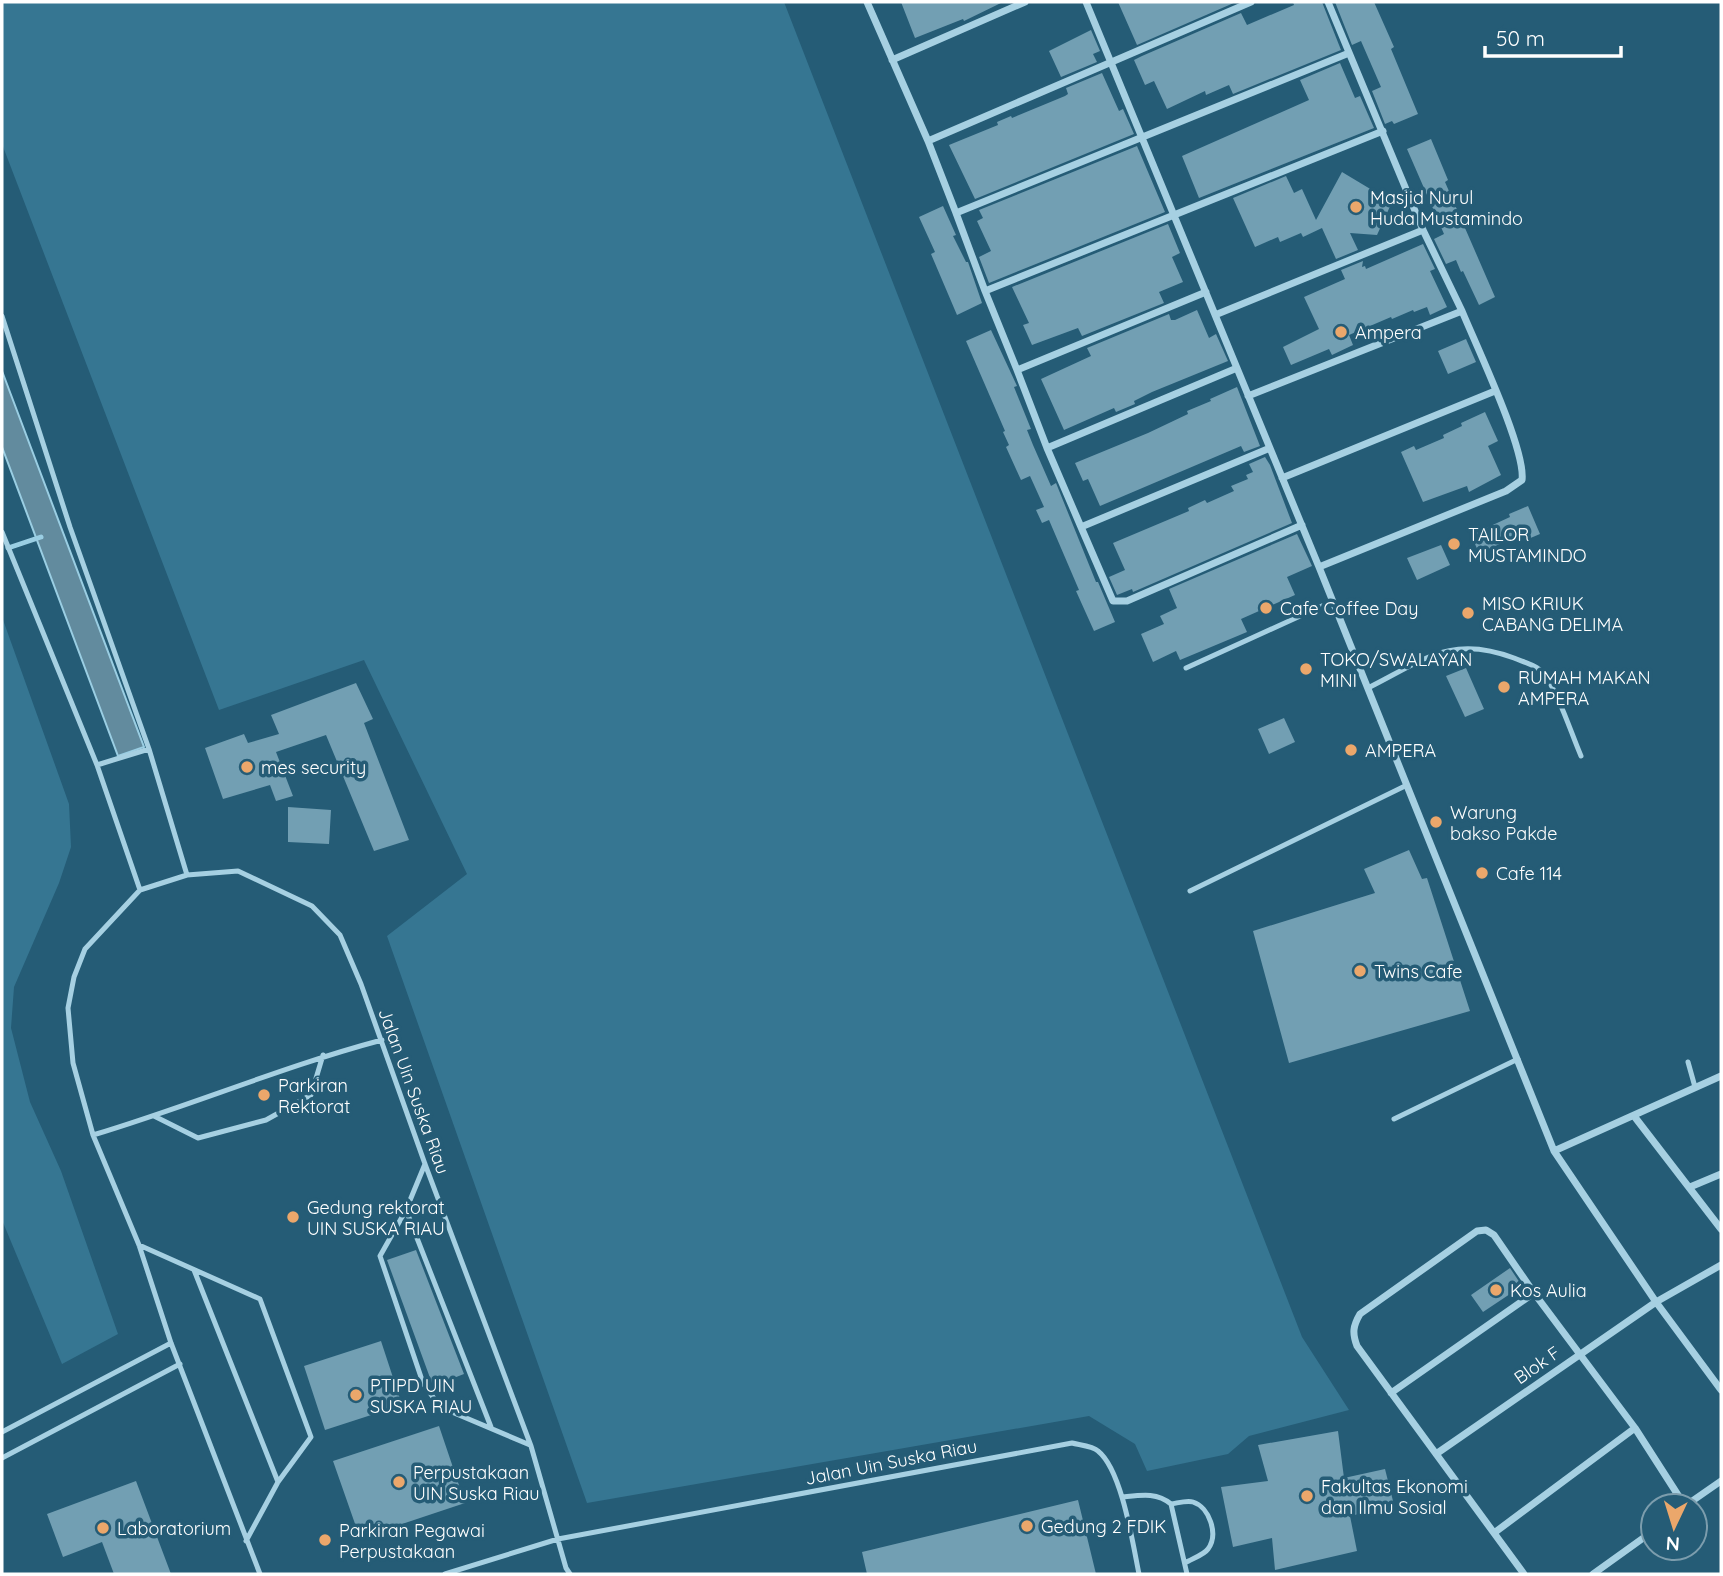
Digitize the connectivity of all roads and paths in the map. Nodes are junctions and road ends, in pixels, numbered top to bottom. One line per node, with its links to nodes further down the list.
1 (867, 2): 7 (street)
2 (1026, 2): 7 (street)
3 (1086, 2): 8 (street)
4 (1251, 2): 8 (street)
5 (1328, 2): 6 (street)
6 (1349, 53): 9 (street); 10 (street)
7 (892, 60): 11 (street)
8 (1111, 62): 10 (street); 11 (street)
9 (1383, 131): 13 (street); 14 (street)
10 (1142, 136): 12 (street); 13 (street)
11 (928, 141): 12 (street)
12 (956, 213): 15 (street)
13 (1174, 216): 15 (street); 16 (street)
14 (1423, 230): 17 (street); 18 (street)
15 (985, 291): 22 (street)
16 (1206, 292): 18 (street); 22 (street)
17 (1462, 311): 23 (street); 24 (street)
18 (1215, 315): 21 (street)
19 (2, 317): 20 (lane)
20 (5, 334): 35 (lane)
21 (1237, 368): 24 (street); 25 (street)
22 (1017, 370): 25 (street)
23 (1495, 391): 27 (street); 31 (street)
24 (1248, 396): 26 (street)
25 (1047, 448): 29 (street)
26 (1270, 448): 27 (street); 29 (street)
27 (1282, 478): 28 (street)
28 (1302, 525): 29 (street); 31 (street)
29 (1081, 527)
30 (2, 532): 37 (lane)
31 (1319, 567): 32 (street)
32 (1332, 601): 33 (lane); 34 (street)
33 (1186, 668)
34 (1368, 688): 36 (lane); 38 (street)
35 (149, 749): 37 (lane); 39 (lane)
36 (1581, 756)
37 (97, 765): 40 (lane)
38 (1405, 786): 41 (lane); 44 (street)
39 (187, 875): 40 (lane, Jalan Uin Suska Riau); 42 (lane, Jalan Uin Suska Riau)
40 (140, 890): 51 (lane, Jalan Uin Suska Riau)
41 (1190, 891)
42 (382, 1040): 43 (lane); 53 (lane, Jalan Uin Suska Riau)
43 (323, 1055): 48 (lane); 48 (lane)
44 (1518, 1059): 50 (lane); 52 (street)
45 (1688, 1062): 47 (lane)
46 (1721, 1076): 47 (street)
47 (1695, 1087): 49 (street)
48 (154, 1116): 51 (lane)
49 (1634, 1116): 52 (street); 55 (street)
50 (1394, 1119)
51 (93, 1135): 58 (lane, Jalan Uin Suska Riau)
52 (1554, 1151): 62 (street)
53 (425, 1164): 56 (lane); 71 (lane, Jalan Uin Suska Riau)
54 (1721, 1174): 55 (street)
55 (1690, 1187): 57 (street)
56 (406, 1210): 68 (lane); 68 (lane)
57 (1721, 1229)
58 (139, 1245): 60 (lane); 63 (lane, Jalan Uin Suska Riau)
59 (1721, 1265): 62 (street, Blok F)
60 (194, 1270): 75 (lane); 75 (lane)
61 (1534, 1293): 64 (street); 67 (street); 67 (street)
62 (1656, 1303): 64 (street, Blok F); 66 (street)
63 (172, 1343): 65 (lane, Jalan Uin Suska Riau); 70 (lane)
64 (1580, 1354): 69 (street); 72 (street, Blok F)
65 (180, 1364): 73 (lane); 82 (lane, Jalan Uin Suska Riau)
66 (1721, 1390)
67 (1391, 1393): 72 (street)
68 (491, 1427): 71 (lane)
69 (1635, 1428): 76 (street); 80 (street)
70 (2, 1432)
71 (531, 1446): 81 (lane, Jalan Uin Suska Riau)
72 (1436, 1454): 80 (street)
73 (2, 1458)
74 (1721, 1481): 77 (street)
75 (278, 1482): 82 (lane)
76 (1676, 1492)
77 (1705, 1492)
78 (1123, 1497): 79 (lane); 81 (lane, Jalan Uin Suska Riau); 88 (lane, Jalan Uin Suska Riau)
79 (1171, 1504): 84 (lane); 84 (lane)
80 (1494, 1532): 90 (street)
81 (558, 1539): 86 (lane, Jalan Uin Suska Riau); 87 (lane)
82 (246, 1541): 85 (lane, Jalan Uin Suska Riau)
83 (1639, 1541): 91 (street)
84 (1185, 1563): 89 (lane)
85 (260, 1574)
86 (445, 1574)
87 (570, 1574)
88 (1139, 1574)
89 (1187, 1574)
90 (1524, 1574)
91 (1593, 1574)

